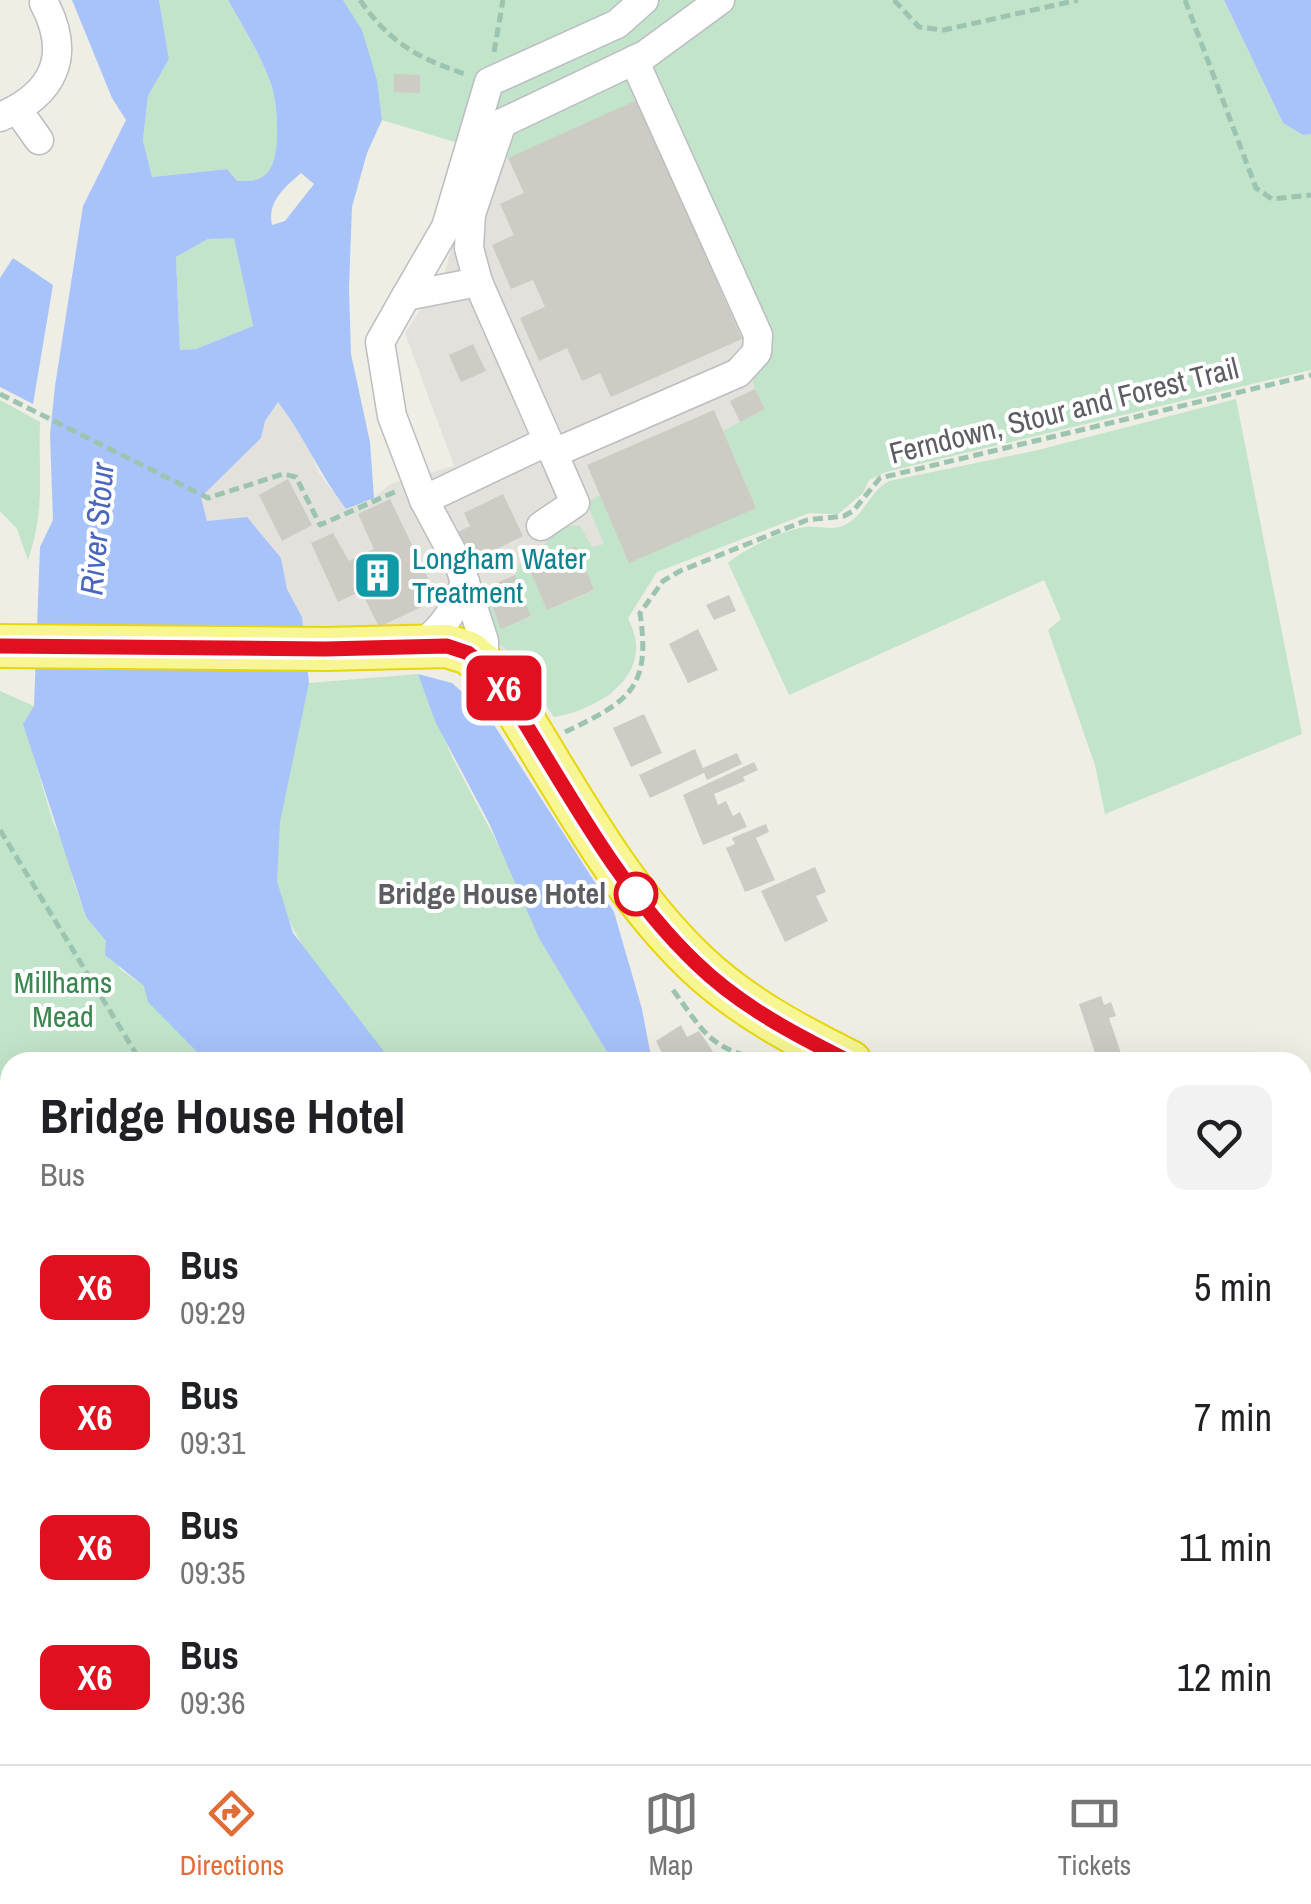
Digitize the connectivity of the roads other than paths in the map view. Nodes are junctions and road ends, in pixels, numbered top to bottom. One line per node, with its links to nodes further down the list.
1 (644, 0): 8 (lane)
2 (720, 0): 4 (lane)
3 (44, 4): 5 (lane)
4 (634, 60): 7 (lane); 9 (lane)
5 (9, 113): 6 (lane)
6 (39, 140)
7 (478, 282): 8 (lane); 9 (lane)
8 (406, 296): 10 (lane)
9 (551, 447): 10 (lane); 11 (lane)
10 (421, 491): 12 (lane)
11 (541, 526)
12 (465, 582): 13 (lane); 15 (lane)
13 (421, 645): 14 (highway); 15 (highway)
14 (2, 647)
15 (484, 666): 16 (highway)
16 (831, 1052)

